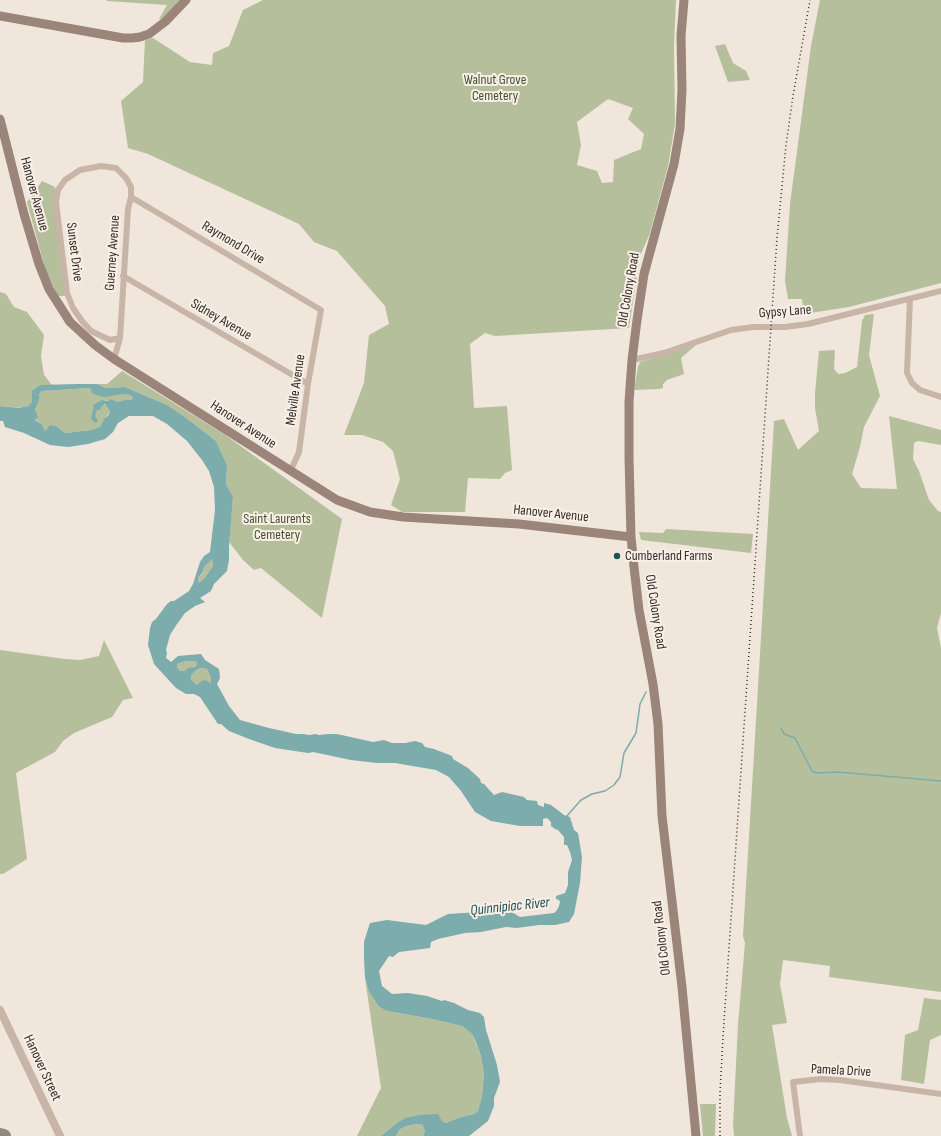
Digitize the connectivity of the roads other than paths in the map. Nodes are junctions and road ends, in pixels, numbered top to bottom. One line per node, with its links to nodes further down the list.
1 (186, 0): 3 (main road)
2 (684, 0): 13 (main road, Old Colony Road)
3 (0, 16)
4 (0, 119): 12 (main road, Hanover Avenue)
5 (101, 166): 6 (street, Guerney Avenue); 11 (street, Sunset Drive)
6 (132, 197): 7 (street, Guerney Avenue); 10 (street, Raymond Drive)
7 (123, 276): 11 (street, Guerney Avenue); 14 (street, Sidney Avenue)
8 (941, 291): 9 (street, Gypsy Lane)
9 (910, 299): 13 (street, Gypsy Lane); 15 (street)
10 (321, 310): 14 (street, Melville Avenue)
11 (120, 338): 12 (street, Guerney Avenue)
12 (114, 359): 16 (main road, Hanover Avenue)
13 (632, 360): 17 (main road, Old Colony Road)
14 (308, 384): 16 (street, Melville Avenue)
15 (941, 397)
16 (290, 472): 17 (main road, Hanover Avenue)
17 (631, 537): 21 (main road, Old Colony Road)
18 (0, 1010): 20 (street, Hanover Street)
19 (941, 1094): 22 (street, Pamela Drive)
20 (60, 1136)
21 (696, 1136)
22 (800, 1136)

